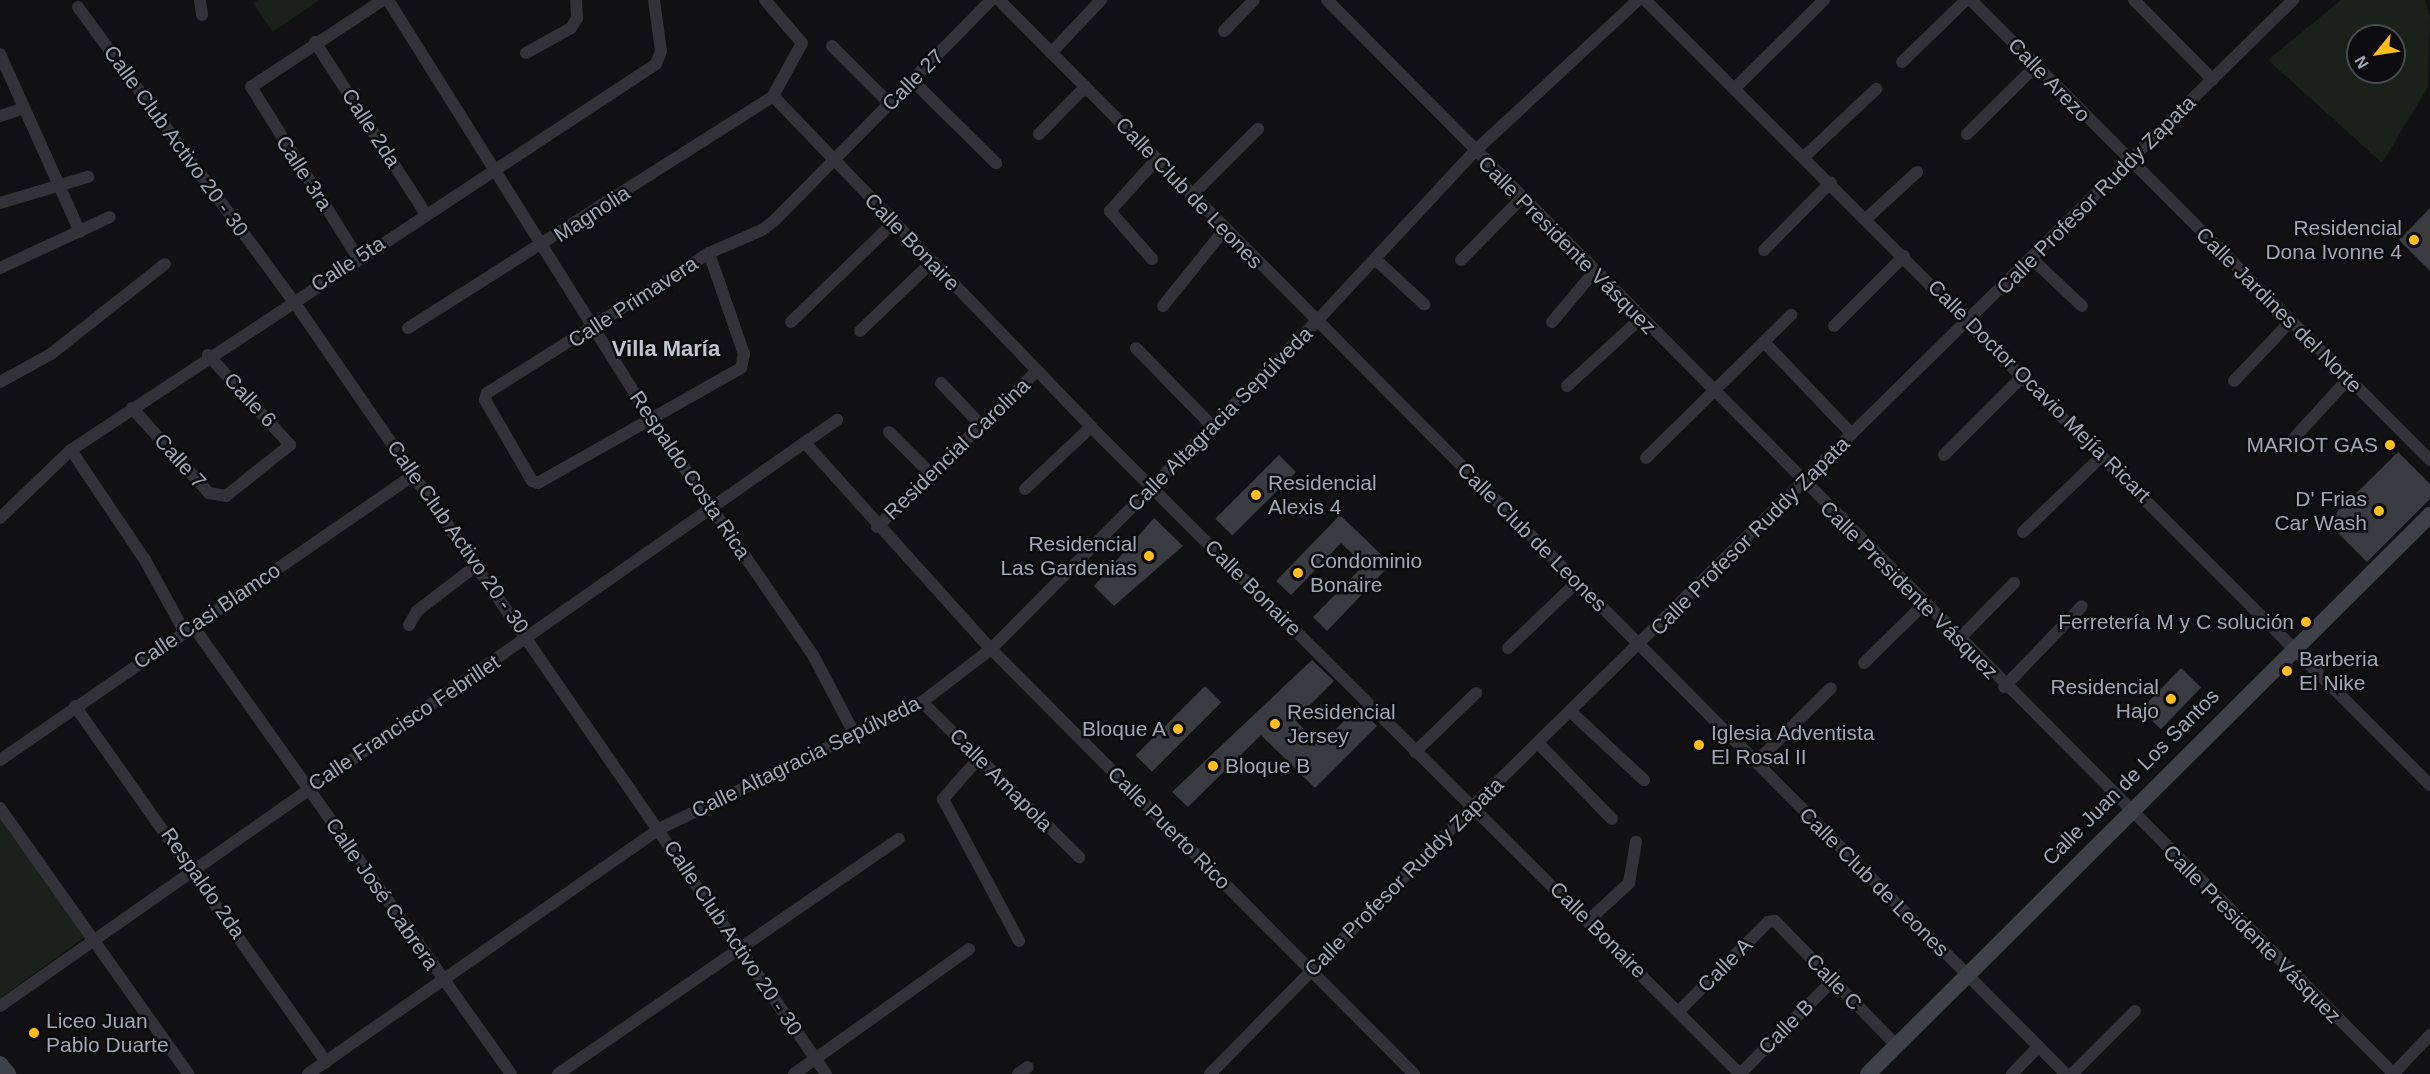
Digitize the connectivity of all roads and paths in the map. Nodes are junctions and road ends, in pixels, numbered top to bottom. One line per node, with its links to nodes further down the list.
1 (200, 0): 20 (street)
2 (383, 0): 22 (street)
3 (388, 0): 47 (street, Respaldo Costa Rica)
4 (576, 0): 25 (street)
5 (654, 0): 47 (street, Calle 5ta)
6 (765, 0): 34 (street)
7 (992, 0): 30 (street, Calle 27)
8 (999, 0): 24 (street, Calle Club de Leones)
9 (1101, 0): 24 (street)
10 (1254, 0): 21 (street)
11 (1327, 0): 41 (street, Calle Presidente Vásquez)
12 (1638, 0): 41 (street, Calle Altagracia Sepúlveda)
13 (1645, 0): 32 (street, Calle Doctor Ocavio Mejía Ricart)
14 (1824, 0): 32 (street)
15 (1966, 0): 27 (street)
16 (1971, 0): 28 (street, Calle Arezo)
17 (2134, 0): 29 (street)
18 (2289, 2): 29 (street, Calle Profesor Ruddy Zapata)
19 (78, 7): 74 (street, Calle Club Activo 20 - 30)
20 (202, 15)
21 (1224, 31)
22 (315, 42): 55 (street, Calle 2da); 65 (street, Calle 3ra)
23 (832, 46): 35 (street)
24 (1051, 52): 31 (street, Calle Club de Leones)
25 (526, 53)
26 (0, 54): 36 (street)
27 (1902, 62)
28 (2037, 66): 40 (street); 43 (street, Calle Arezo)
29 (2213, 80): 43 (street, Calle Profesor Ruddy Zapata)
30 (913, 81): 35 (street, Calle 27); 46 (street)
31 (1085, 87): 39 (street); 45 (street, Calle Club de Leones)
32 (1736, 87): 42 (street, Calle Doctor Ocavio Mejía Ricart)
33 (1876, 89): 42 (street)
34 (773, 96): 44 (street, Calle Bonaire); 61 (street, Magnolia)
35 (890, 104): 44 (street, Calle 27)
36 (22, 110): 37 (street); 51 (street)
37 (0, 116)
38 (1258, 129): 52 (street)
39 (1040, 134)
40 (1967, 134)
41 (1475, 152): 53 (street, Calle Presidente Vásquez); 68 (street, Calle Altagracia Sepúlveda)
42 (1805, 156): 50 (street, Calle Doctor Ocavio Mejía Ricart)
43 (2127, 159): 66 (street, Calle Profesor Ruddy Zapata); 81 (street, Calle Jardines del Norte)
44 (834, 160): 58 (street, Calle Bonaire); 63 (street, Calle Primavera)
45 (1156, 160): 52 (street, Calle Club de Leones); 67 (street)
46 (996, 163)
47 (495, 170): 55 (street, Calle 5ta); 61 (street, Respaldo Costa Rica)
48 (1917, 172): 57 (street)
49 (88, 177): 51 (street)
50 (1832, 182): 57 (street, Calle Doctor Ocavio Mejía Ricart); 62 (street)
51 (55, 184): 54 (street); 60 (street)
52 (1191, 196): 59 (street, Calle Club de Leones)
53 (1521, 199): 69 (street); 73 (street, Calle Presidente Vásquez)
54 (0, 203)
55 (426, 214): 65 (street, Calle 5ta)
56 (110, 217): 60 (street)
57 (1867, 218): 64 (street, Calle Doctor Ocavio Mejía Ricart)
58 (892, 223): 70 (street, Calle Bonaire); 82 (street)
59 (1224, 230): 76 (street); 84 (street, Calle Club de Leones)
60 (80, 232): 72 (street)
61 (543, 247): 86 (street, Magnolia); 87 (street, Respaldo Costa Rica)
62 (1764, 250)
63 (710, 254): 87 (street, Calle Primavera); 101 (street)
64 (1905, 256): 80 (street, Calle Doctor Ocavio Mejía Ricart); 85 (street)
65 (358, 258): 74 (street, Calle 5ta)
66 (2031, 258): 77 (street); 80 (street, Calle Profesor Ruddy Zapata)
67 (1152, 259)
68 (1375, 259): 75 (street); 84 (street, Calle Altagracia Sepúlveda)
69 (1461, 260)
70 (931, 263): 88 (street); 92 (street, Calle Bonaire)
71 (165, 264): 96 (street)
72 (0, 268)
73 (1594, 272): 79 (street, Calle Presidente Vásquez); 83 (street)
74 (292, 299): 91 (street, Calle 5ta); 116 (street, Calle Club Activo 20 - 30)
75 (1424, 304)
76 (1163, 306)
77 (2082, 306)
78 (1791, 315): 89 (street)
79 (1640, 319): 98 (street); 99 (street, Calle Presidente Vásquez)
80 (1969, 321): 93 (street, Calle Doctor Ocavio Mejía Ricart); 107 (street, Calle Profesor Ruddy Zapata)
81 (2290, 321): 94 (street, Calle Jardines del Norte); 95 (street)
82 (791, 322)
83 (1552, 322)
84 (1315, 323): 105 (street, Calle Altagracia Sepúlveda); 127 (street, Calle Club de Leones)
85 (1834, 326)
86 (408, 328)
87 (593, 330): 101 (street, Respaldo Costa Rica); 101 (street, Calle Primavera)
88 (860, 331)
89 (1764, 342): 99 (street); 107 (street)
90 (1136, 348): 105 (street)
91 (208, 355): 100 (street, Calle 5ta); 110 (street, Calle 6)
92 (1037, 371): 103 (street, Residencial Carolina); 104 (street, Calle Bonaire)
93 (2023, 376): 112 (street); 113 (street, Calle Doctor Ocavio Mejía Ricart)
94 (2348, 379): 108 (street); 115 (street, Calle Jardines del Norte)
95 (2234, 381)
96 (0, 382)
97 (941, 383): 103 (street)
98 (1567, 386)
99 (1713, 392): 114 (street); 118 (street, Calle Presidente Vásquez)
100 (132, 408): 110 (street, Calle 7); 111 (street, Calle 5ta)
101 (650, 418): 121 (street, Respaldo Costa Rica)
102 (837, 420): 109 (street, Calle Francisco Febrillet)
103 (980, 424): 117 (street, Residencial Carolina)
104 (1091, 427): 119 (street, Calle Bonaire); 120 (street)
105 (1213, 427): 119 (street, Calle Altagracia Sepúlveda)
106 (889, 432): 117 (street)
107 (1852, 434): 118 (street, Calle Profesor Ruddy Zapata)
108 (2295, 436)
109 (807, 445): 121 (street, Calle Francisco Febrillet); 124 (street, Calle Puerto Rico)
110 (290, 446)
111 (71, 450): 123 (street, Calle 5ta); 132 (street, Calle José Cabrera)
112 (1944, 455)
113 (2102, 456): 125 (street); 137 (street, Calle Doctor Ocavio Mejía Ricart)
114 (1646, 458)
115 (2430, 460)
116 (415, 474): 126 (street, Calle Club Activo 20 - 30); 132 (street, Calle Casi Blamco)
117 (930, 474): 124 (street, Residencial Carolina)
118 (1802, 483): 129 (street, Calle Presidente Vásquez); 135 (street, Calle Profesor Ruddy Zapata)
119 (1153, 488): 138 (street, Calle Altagracia Sepúlveda); 148 (street, Calle Bonaire)
120 (1025, 489)
121 (713, 511): 133 (street, Calle Francisco Febrillet); 146 (street, Respaldo Costa Rica)
122 (2430, 515): 137 (street, Calle Juan de Los Santos)
123 (0, 518)
124 (877, 527): 138 (street, Calle Puerto Rico)
125 (2023, 532)
126 (477, 565): 131 (street); 133 (street, Calle Club Activo 20 - 30)
127 (1577, 582): 135 (street, Calle Club de Leones); 136 (street)
128 (2014, 583): 134 (street)
129 (1923, 604): 134 (street, Calle Presidente Vásquez); 139 (street)
130 (2082, 606): 140 (street)
131 (409, 625)
132 (188, 629): 144 (street, Calle Casi Blamco); 154 (street, Calle José Cabrera)
133 (528, 637): 154 (street, Calle Francisco Febrillet); 159 (street, Calle Club Activo 20 - 30)
134 (1958, 640): 140 (street, Calle Presidente Vásquez)
135 (1641, 645): 145 (street, Calle Profesor Ruddy Zapata); 151 (street, Calle Club de Leones)
136 (1508, 648)
137 (2292, 648): 153 (street, Calle Doctor Ocavio Mejía Ricart); 157 (street, Calle Juan de Los Santos)
138 (991, 649): 143 (street, Calle Altagracia Sepúlveda); 170 (street, Calle Puerto Rico)
139 (1864, 663)
140 (2004, 687): 157 (street, Calle Presidente Vásquez)
141 (1831, 688): 151 (street)
142 (1476, 693): 148 (street)
143 (922, 702): 146 (street, Calle Altagracia Sepúlveda); 149 (street, Calle Amapola)
144 (75, 706): 150 (street, Calle Casi Blamco); 163 (street, Respaldo 2da)
145 (1571, 712): 147 (street, Calle Profesor Ruddy Zapata); 152 (street)
146 (856, 737): 159 (street, Calle Altagracia Sepúlveda)
147 (1538, 743): 155 (street, Calle Profesor Ruddy Zapata); 158 (street)
148 (1415, 752): 155 (street, Calle Bonaire)
149 (979, 758): 162 (street, Calle Amapola); 167 (street)
150 (0, 760)
151 (1756, 762): 171 (street, Calle Club de Leones)
152 (1644, 780)
153 (2428, 780)
154 (308, 788): 163 (street, Calle Francisco Febrillet); 172 (street, Calle José Cabrera)
155 (1471, 807): 164 (street, Calle Bonaire); 170 (street, Calle Profesor Ruddy Zapata)
156 (0, 808): 166 (street)
157 (2128, 811): 171 (street, Calle Juan de Los Santos); 197 (street, Calle Presidente Vásquez)
158 (1612, 819)
159 (659, 829): 169 (street, Calle Club Activo 20 - 30); 172 (street, Calle Altagracia Sepúlveda)
160 (899, 839): 169 (street)
161 (1636, 842): 164 (street)
162 (1079, 857)
163 (195, 871): 166 (street, Calle Francisco Febrillet); 181 (street, Respaldo 2da)
164 (1590, 919): 175 (street, Calle Bonaire)
165 (1771, 921): 173 (street, Calle C); 175 (street, Calle A)
166 (96, 941): 174 (street, Calle Francisco Febrillet); 184 (street)
167 (1019, 941)
168 (969, 949): 180 (street)
169 (739, 950): 180 (street, Calle Club Activo 20 - 30); 187 (street)
170 (1311, 971): 190 (street, Calle Profesor Ruddy Zapata); 191 (street, Calle Puerto Rico)
171 (1966, 975): 178 (street, Calle Juan de Los Santos); 179 (street, Calle Club de Leones)
172 (441, 977): 181 (street, Calle Altagracia Sepúlveda); 186 (street, Calle José Cabrera)
173 (1833, 980): 178 (street, Calle C); 192 (street, Calle B)
174 (0, 1006)
175 (1679, 1011): 192 (street, Calle Bonaire)
176 (2135, 1011): 196 (street)
177 (2430, 1035): 197 (street)
178 (1896, 1045): 193 (street, Calle Juan de Los Santos)
179 (2038, 1047): 194 (street); 195 (street, Calle Club de Leones)
180 (817, 1060): 188 (street); 189 (street, Calle Club Activo 20 - 30)
181 (326, 1062): 185 (street, Calle Altagracia Sepúlveda)
182 (0, 1064): 183 (street)
183 (8, 1074)
184 (188, 1074)
185 (308, 1074)
186 (511, 1074)
187 (558, 1074)
188 (794, 1074)
189 (826, 1074)
190 (1210, 1074)
191 (1414, 1074)
192 (1740, 1074)
193 (1868, 1074)
194 (2012, 1074)
195 (2066, 1074)
196 (2072, 1074)
197 (2393, 1074)

